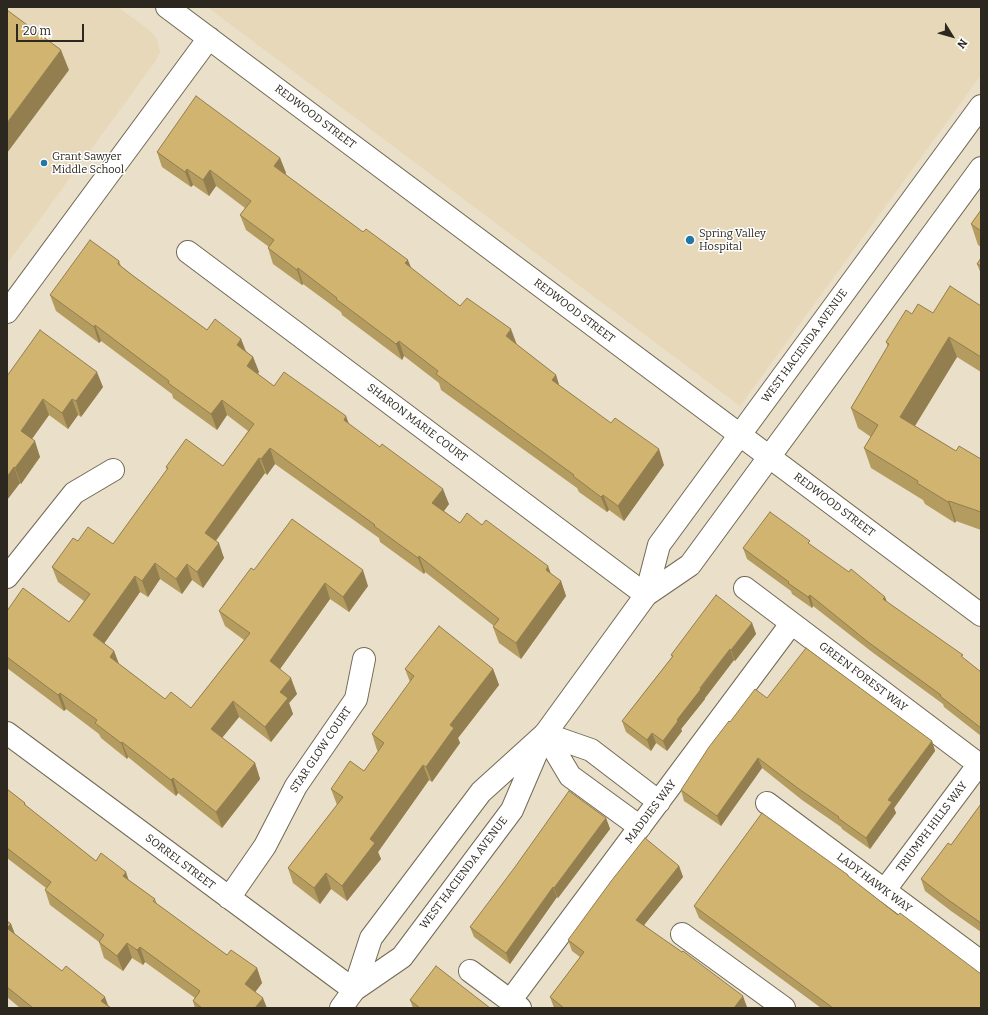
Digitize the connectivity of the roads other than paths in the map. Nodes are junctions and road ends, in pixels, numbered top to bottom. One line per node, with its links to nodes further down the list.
1 (167, 7): 2 (street, REDWOOD STREET)
2 (209, 38): 6 (street); 7 (street, REDWOOD STREET)
3 (981, 106): 7 (street, WEST HACIENDA AVENUE)
4 (981, 168): 8 (street, WEST HACIENDA AVENUE)
5 (188, 252): 12 (street, SHARON MARIE COURT)
6 (7, 312)
7 (740, 435): 8 (street, REDWOOD STREET); 12 (street, WEST HACIENDA AVENUE)
8 (769, 457): 12 (street, WEST HACIENDA AVENUE); 13 (street, REDWOOD STREET)
9 (113, 470): 10 (street)
10 (7, 577)
11 (745, 588): 14 (street, GREEN FOREST WAY)
12 (646, 595): 17 (street, WEST HACIENDA AVENUE)
13 (981, 615)
14 (791, 624): 18 (street, GREEN FOREST WAY); 19 (street, MADDIES WAY)
15 (364, 659): 23 (street, STAR GLOW COURT)
16 (7, 733): 23 (street, SORREL STREET)
17 (545, 734): 19 (street); 21 (street); 27 (street, WEST HACIENDA AVENUE); 27 (street, WEST HACIENDA AVENUE)
18 (980, 765): 22 (street, TRIUMPH HILLS WAY)
19 (658, 802): 21 (street, MADDIES WAY)
20 (767, 804): 22 (street, LADY HAWK WAY)
21 (640, 827): 28 (street, MADDIES WAY)
22 (884, 891): 25 (street, LADY HAWK WAY)
23 (229, 898): 27 (street, SORREL STREET)
24 (682, 934): 30 (street)
25 (981, 962)
26 (470, 971): 28 (street)
27 (354, 990): 29 (street, WEST HACIENDA AVENUE)
28 (515, 1004)
29 (341, 1008)
30 (784, 1008)

